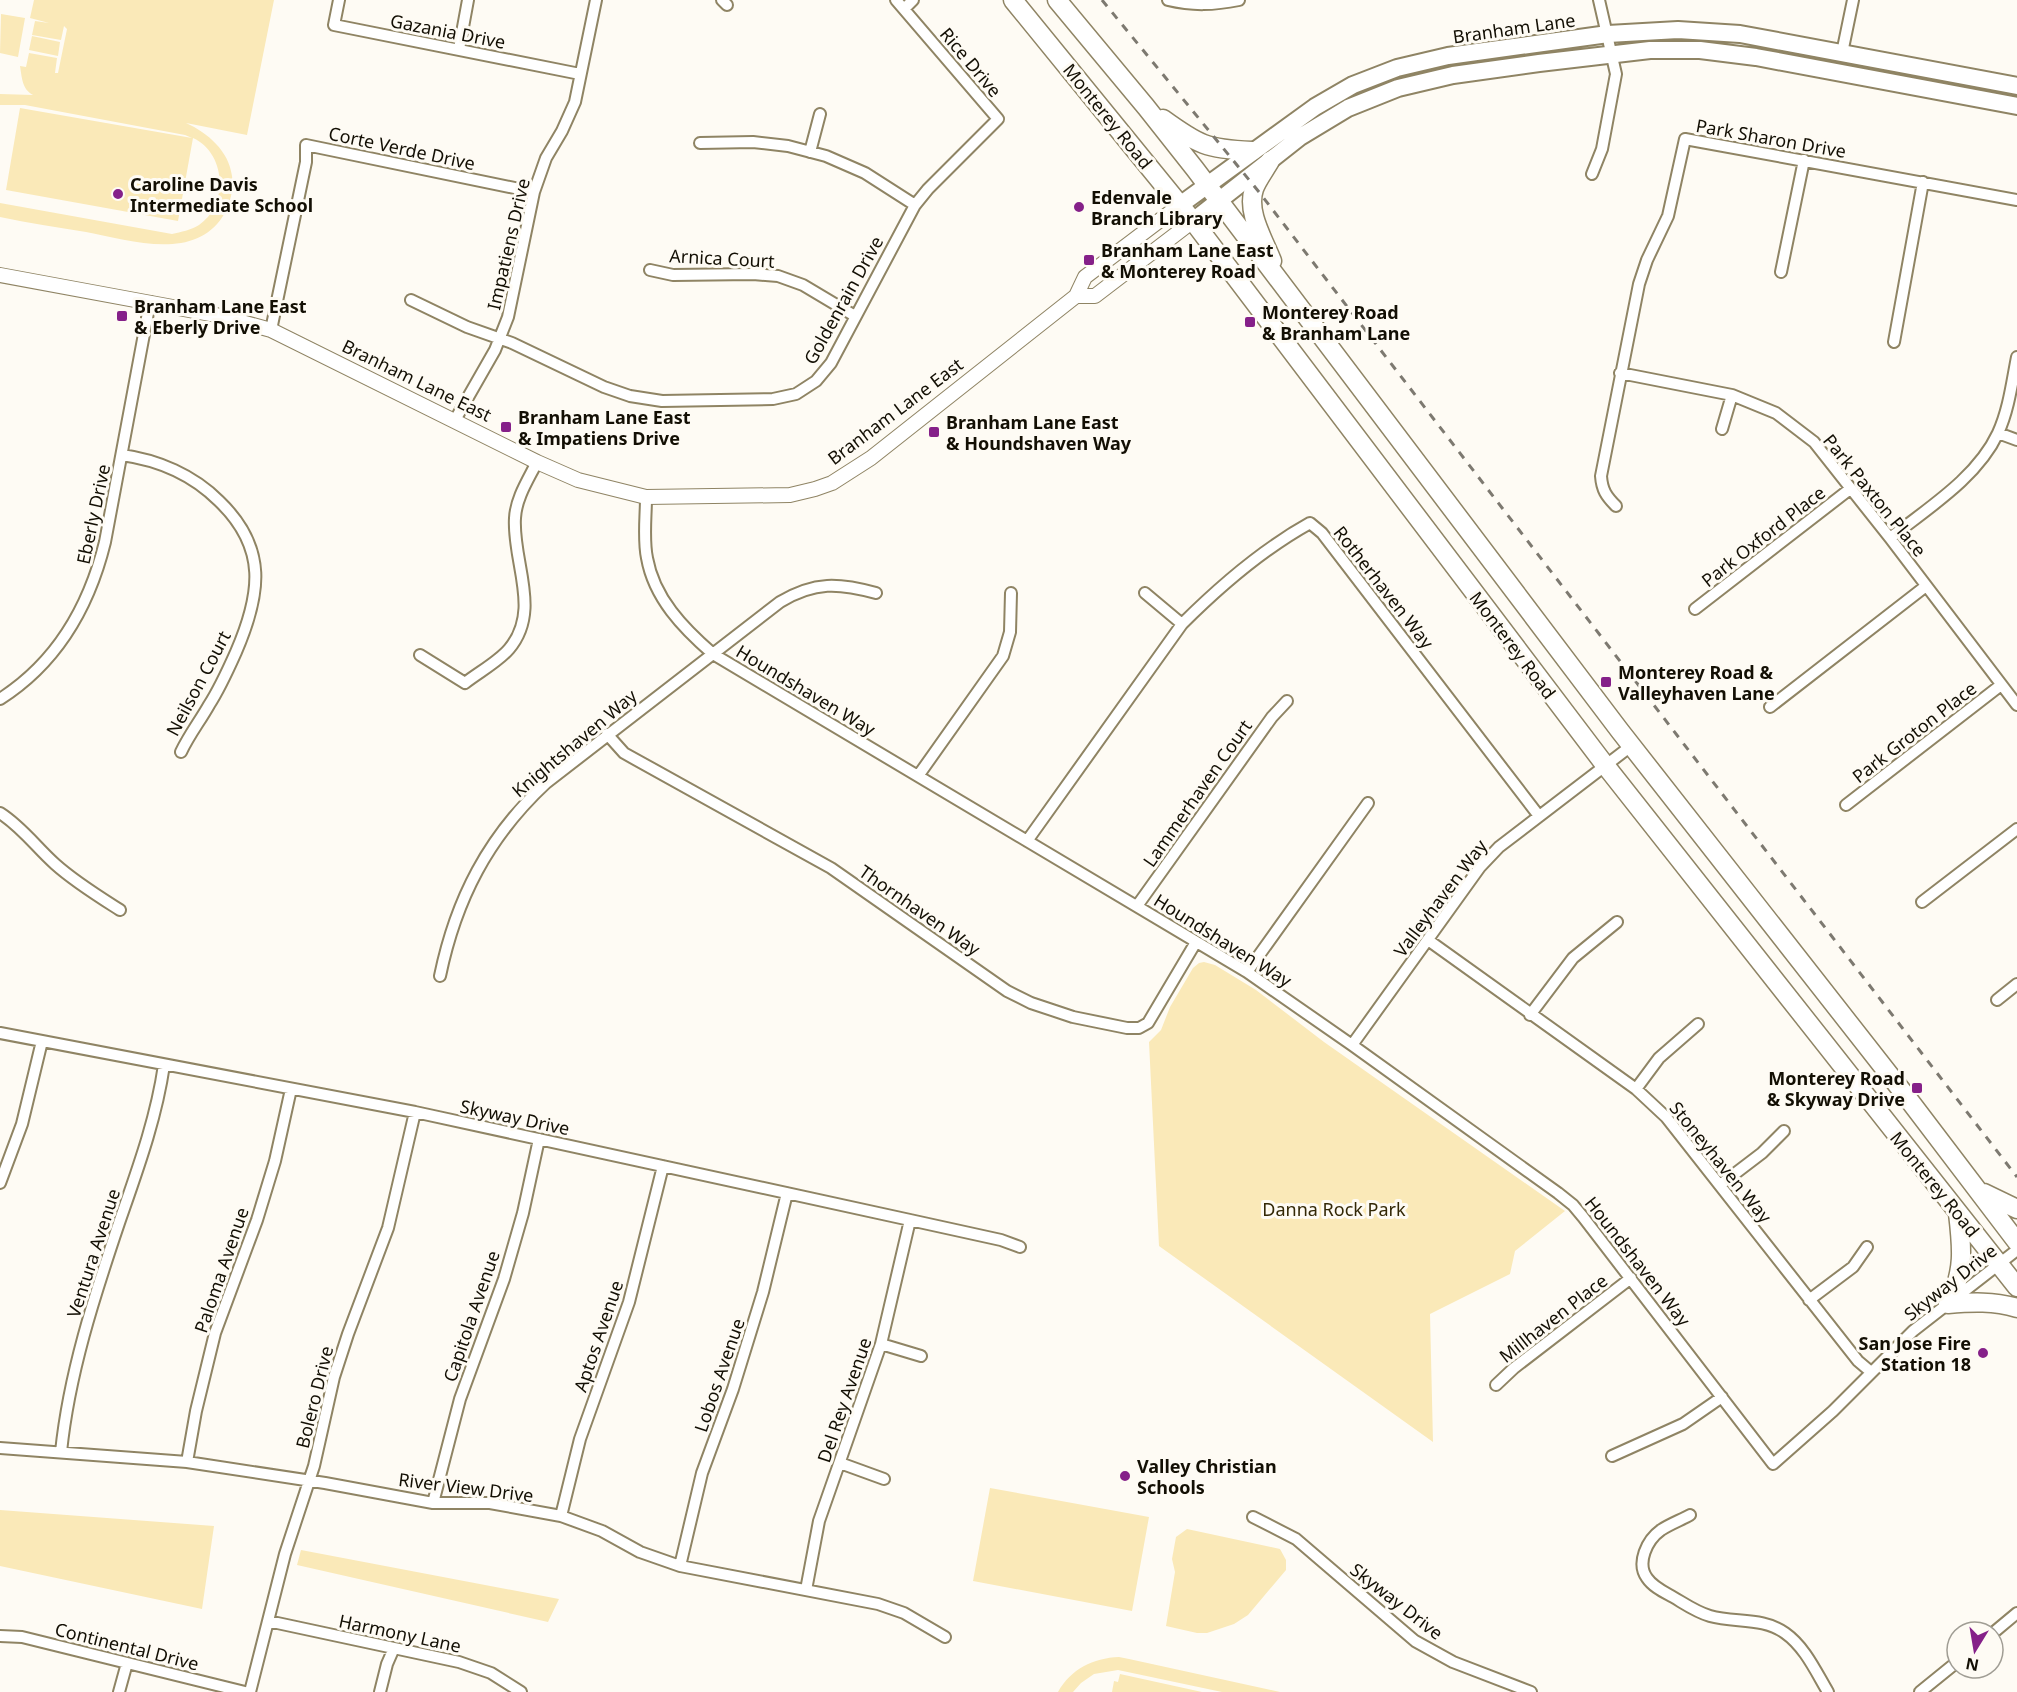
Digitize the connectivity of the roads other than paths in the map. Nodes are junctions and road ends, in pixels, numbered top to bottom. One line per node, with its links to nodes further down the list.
1 (339, 0): 13 (street, Gazania Drive)
2 (468, 0): 13 (street)
3 (596, 0): 16 (street, Impatiens Drive)
4 (913, 0): 11 (street)
5 (1014, 0): 34 (main road, Monterey Road)
6 (1057, 0): 19 (main road, Monterey Road)
7 (1168, 0): 8 (street)
8 (1239, 0)
9 (1599, 0): 12 (street)
10 (1853, 0): 14 (street)
11 (900, 4): 21 (street, Rice Drive)
12 (1608, 34): 14 (main road, Branham Lane); 15 (street); 23 (main road, Branham Lane)
13 (459, 49): 16 (street, Gazania Drive)
14 (1842, 53): 17 (main road, Branham Lane)
15 (1611, 54): 18 (main road); 26 (main road); 27 (street)
16 (580, 74): 30 (street, Impatiens Drive)
17 (2017, 86)
18 (2017, 106)
19 (1146, 107): 23 (main road); 29 (main road, Monterey Road)
20 (820, 114): 24 (street)
21 (998, 119): 33 (street, Goldenrain Drive)
22 (700, 143): 24 (street)
23 (1251, 151): 29 (main road, Branham Lane East)
24 (810, 152): 33 (street)
25 (1804, 160): 28 (street, Park Sharon Drive); 37 (street); 48 (street, Park Sharon Drive)
26 (1270, 161): 31 (main road, Branham Lane East); 39 (main road)
27 (1592, 174)
28 (1923, 182): 32 (street, Park Sharon Drive); 46 (street)
29 (1207, 185): 31 (main road, Monterey Road); 34 (main road, Branham Lane East)
30 (534, 192): 44 (street, Corte Verde Drive); 45 (street, Impatiens Drive)
31 (1218, 200): 35 (main road, Branham Lane East); 39 (main road, Monterey Road)
32 (2017, 200)
33 (915, 205): 43 (street, Goldenrain Drive)
34 (1180, 205): 35 (main road, Monterey Road); 40 (street, Branham Lane East)
35 (1193, 221): 40 (street, Branham Lane East); 76 (main road, Monterey Road)
36 (650, 270): 43 (street, Arnica Court)
37 (1781, 272)
38 (0, 275): 42 (street, Branham Lane East)
39 (1279, 280): 74 (main road, Monterey Road)
40 (1076, 296): 57 (street, Branham Lane East)
41 (411, 300): 45 (street, Goldenrain Drive)
42 (150, 302): 44 (street, Branham Lane East); 54 (street, Eberly Drive)
43 (855, 316): 45 (street, Goldenrain Drive)
44 (271, 330): 50 (street, Branham Lane East)
45 (500, 339): 50 (street, Impatiens Drive)
46 (1894, 342)
47 (2017, 357): 52 (street)
48 (1620, 373): 49 (street, Park Paxton Place); 58 (street, Park Sharon Drive)
49 (1732, 395): 51 (street); 56 (street, Park Paxton Place)
50 (455, 420): 55 (street, Branham Lane East)
51 (1722, 429)
52 (1998, 433): 53 (street); 59 (street)
53 (2017, 440)
54 (122, 454): 69 (street, Eberly Drive); 75 (street, Neilson Court)
55 (537, 462): 57 (street, Branham Lane East); 67 (street)
56 (1850, 489): 59 (street, Park Paxton Place); 64 (street, Park Oxford Place)
57 (646, 497): 66 (street, Houndshaven Way)
58 (1616, 506)
59 (1890, 538): 60 (street, Park Paxton Place)
60 (1926, 586): 68 (street, Park Paxton Place); 72 (street)
61 (876, 593): 66 (street, Knightshaven Way)
62 (1011, 593): 77 (street)
63 (1145, 593): 65 (street)
64 (1695, 609)
65 (1182, 624): 81 (street, Rotherhaven Way); 83 (street, Rotherhaven Way)
66 (713, 654): 73 (street, Knightshaven Way); 77 (street, Houndshaven Way)
67 (420, 655)
68 (2001, 685): 71 (street, Park Paxton Place); 79 (street, Park Groton Place)
69 (0, 699)
70 (1287, 701): 85 (street, Lammerhaven Court)
71 (2017, 705)
72 (1770, 707)
73 (607, 734): 89 (street, Thornhaven Way); 91 (street, Knightshaven Way)
74 (1631, 746): 76 (street, Valleyhaven Way); 108 (main road, Monterey Road)
75 (181, 752)
76 (1605, 765): 81 (street, Valleyhaven Way); 111 (main road, Monterey Road)
77 (918, 776): 83 (street, Houndshaven Way)
78 (1368, 803): 90 (street)
79 (1846, 805)
80 (0, 813): 86 (street)
81 (1539, 816): 88 (street, Valleyhaven Way)
82 (2017, 829): 84 (street)
83 (1027, 841): 85 (street, Houndshaven Way)
84 (1922, 902)
85 (1137, 906): 89 (street, Houndshaven Way)
86 (120, 910)
87 (1617, 922): 94 (street)
88 (1428, 940): 94 (street, Stoneyhaven Way); 98 (street, Valleyhaven Way)
89 (1196, 942): 90 (street, Houndshaven Way)
90 (1247, 972): 98 (street, Houndshaven Way)
91 (440, 976)
92 (2017, 984): 93 (street)
93 (1997, 1000)
94 (1530, 1015): 101 (street, Stoneyhaven Way)
95 (1698, 1024): 101 (street)
96 (0, 1033): 97 (street, Skyway Drive)
97 (42, 1041): 99 (street, Skyway Drive); 106 (street)
98 (1352, 1045): 118 (street, Houndshaven Way)
99 (164, 1065): 100 (street, Skyway Drive); 129 (street, Ventura Avenue)
100 (291, 1089): 102 (street, Skyway Drive); 131 (street, Paloma Avenue)
101 (1636, 1089): 107 (street, Stoneyhaven Way)
102 (415, 1112): 104 (street, Skyway Drive); 135 (street, Bolero Drive)
103 (1784, 1131): 107 (street)
104 (539, 1139): 105 (street, Skyway Drive); 136 (street, Capitola Avenue)
105 (663, 1166): 109 (street, Skyway Drive); 138 (street, Aptos Avenue)
106 (0, 1183)
107 (1720, 1185): 120 (street, Stoneyhaven Way)
108 (1978, 1190): 110 (main road); 113 (main road, Monterey Road)
109 (787, 1193): 112 (street, Skyway Drive); 140 (street, Lobos Avenue)
110 (2017, 1209)
111 (1958, 1213): 117 (main road, Monterey Road); 121 (main road)
112 (910, 1220): 114 (street, Skyway Drive); 123 (street, Del Rey Avenue)
113 (2017, 1242)
114 (1020, 1247)
115 (1867, 1248): 120 (street)
116 (2017, 1250): 117 (street, Skyway Drive)
117 (1999, 1264): 119 (main road, Monterey Road); 121 (street, Skyway Drive)
118 (1631, 1278): 126 (street, Millhaven Place); 127 (street, Houndshaven Way)
119 (2017, 1287)
120 (1809, 1300): 125 (street, Stoneyhaven Way)
121 (1948, 1304): 122 (main road); 125 (street, Skyway Drive)
122 (2017, 1308)
123 (881, 1344): 124 (street); 132 (street, Del Rey Avenue)
124 (921, 1356)
125 (1871, 1372): 133 (street, Skyway Drive)
126 (1496, 1385)
127 (1722, 1397): 130 (street); 133 (street, Houndshaven Way)
128 (0, 1448): 129 (street, River View Drive)
129 (61, 1452): 131 (street, River View Drive)
130 (1612, 1456)
131 (187, 1462): 135 (street, River View Drive)
132 (840, 1463): 134 (street); 141 (street, Del Rey Avenue)
133 (1773, 1464)
134 (884, 1479)
135 (309, 1480): 136 (street, River View Drive); 143 (street, Bolero Drive)
136 (433, 1503): 138 (street, River View Drive)
137 (1690, 1515): 155 (street)
138 (561, 1516): 140 (street, River View Drive)
139 (1254, 1517): 154 (street, Skyway Drive)
140 (680, 1566): 141 (street, River View Drive)
141 (806, 1590): 146 (street, River View Drive)
142 (2017, 1613): 144 (street)
143 (268, 1622): 147 (street, Harmony Lane); 151 (street, Bolero Drive)
144 (2005, 1623)
145 (0, 1636): 148 (street, Continental Drive)
146 (945, 1637)
147 (394, 1648): 152 (street); 153 (street, Harmony Lane)
148 (127, 1663): 150 (street); 151 (street, Continental Drive)
149 (1945, 1672): 156 (street)
150 (119, 1692)
151 (248, 1692)
152 (380, 1692)
153 (521, 1692)
154 (1531, 1692)
155 (1828, 1692)
156 (1920, 1692)

